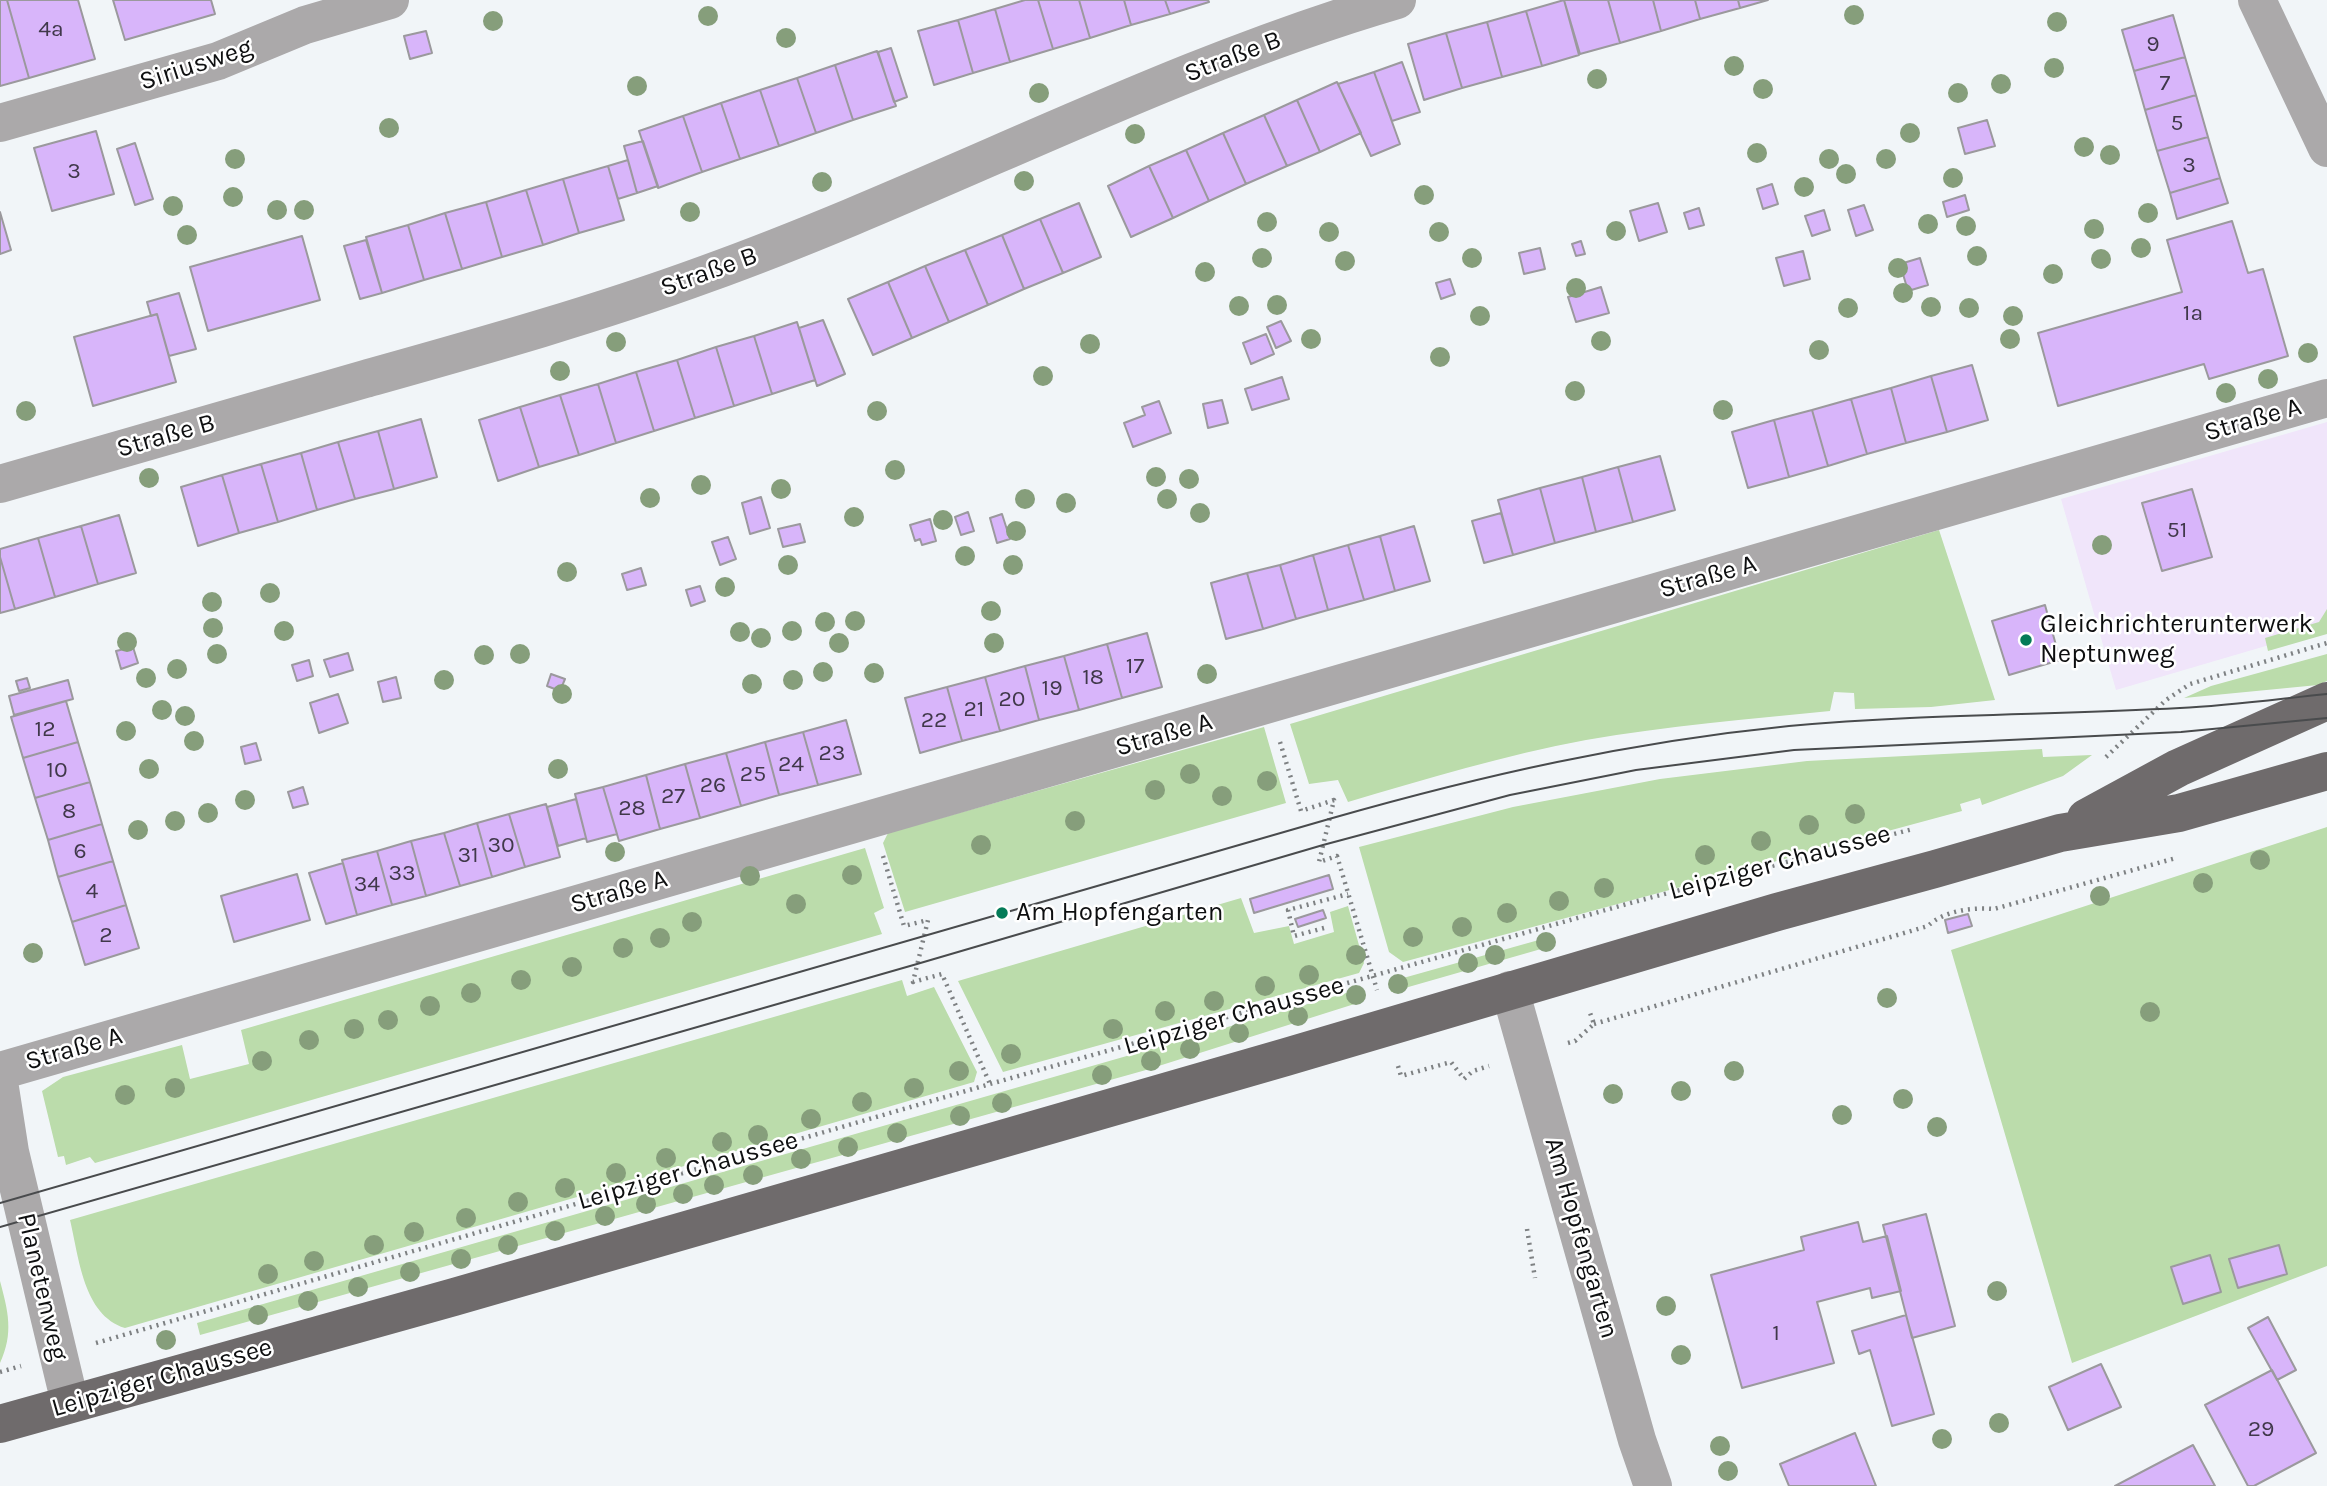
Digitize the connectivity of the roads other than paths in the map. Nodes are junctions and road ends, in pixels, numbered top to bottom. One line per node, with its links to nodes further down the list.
1 (390, 0): 5 (street, Siriusweg)
2 (1397, 0): 8 (street, Straße B)
3 (2257, 0): 4 (street)
4 (2314, 90): 6 (street)
5 (0, 123)
6 (2327, 148)
7 (2327, 398): 13 (street, Straße A)
8 (0, 484)
9 (2327, 701): 11 (main road, Leipziger Chaussee)
10 (2327, 771): 11 (main road, Leipziger Chaussee)
11 (2060, 833): 12 (main road, Leipziger Chaussee)
12 (1510, 990): 15 (main road, Leipziger Chaussee); 17 (street, Am Hopfengarten)
13 (0, 1071)
14 (0, 1088): 15 (street, Planetenweg)
15 (70, 1403): 16 (main road, Leipziger Chaussee)
16 (0, 1424)
17 (1653, 1486)

